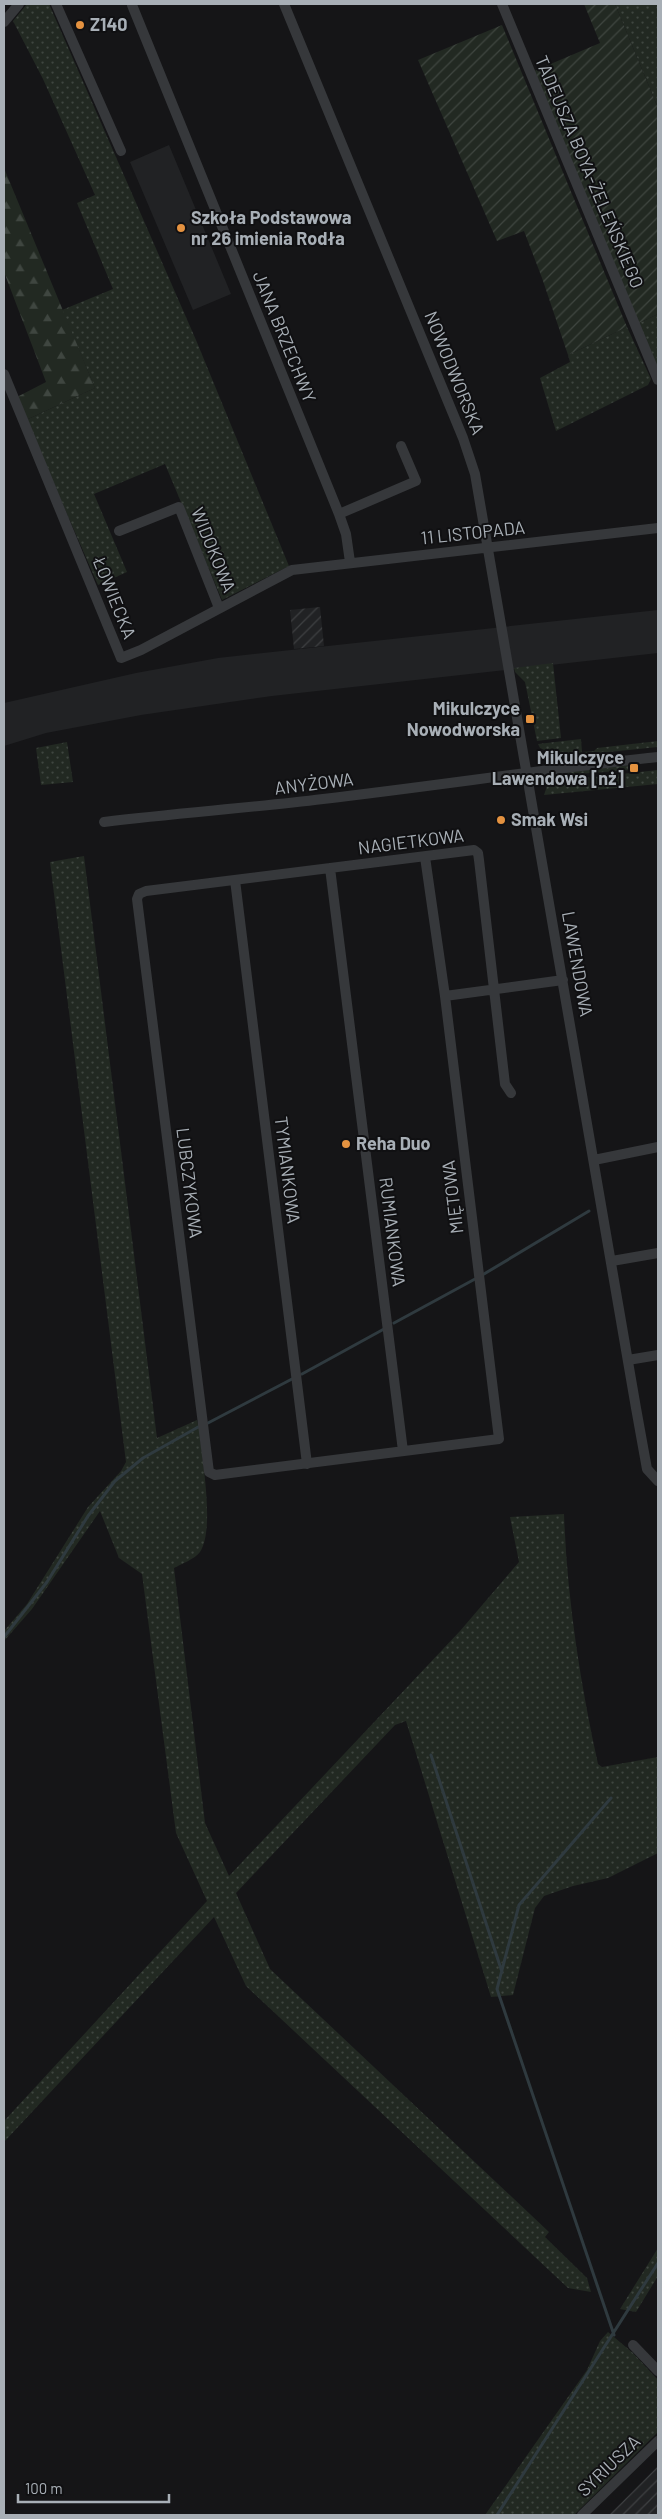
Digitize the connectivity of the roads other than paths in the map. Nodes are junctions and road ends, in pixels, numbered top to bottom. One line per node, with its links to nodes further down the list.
1 (19, 4): 6 (street)
2 (56, 4): 7 (street)
3 (284, 4): 14 (street, NOWODWORSKA)
4 (502, 4): 9 (street, TADEUSZA BOYA-ŻELEŃSKIEGO)
5 (132, 6): 11 (street, JANA BRZECHWY)
6 (4, 22)
7 (121, 151)
8 (4, 374): 17 (street, ŁOWIECKA)
9 (658, 380)
10 (401, 446): 11 (street)
11 (339, 514): 15 (street, JANA BRZECHWY)
12 (658, 528): 14 (street, 11 LISTOPADA)
13 (119, 531): 17 (street, WIDOKOWA)
14 (488, 548): 15 (street, 11 LISTOPADA); 19 (street, NOWODWORSKA)
15 (350, 562): 16 (street, 11 LISTOPADA)
16 (292, 570): 17 (street, ŁOWIECKA)
17 (219, 608)
18 (658, 757): 19 (street, ANYŻOWA)
19 (527, 773): 20 (street, ANYŻOWA); 24 (street, LAWENDOWA)
20 (104, 822)
21 (425, 857): 22 (street, NAGIETKOWA); 25 (street, NAGIETKOWA); 26 (street, MIĘTOWA)
22 (330, 868): 23 (street, LUBCZYKOWA); 34 (street, RUMIANKOWA)
23 (235, 880): 35 (street, TYMIANKOWA); 35 (street, LUBCZYKOWA)
24 (563, 980): 25 (street); 29 (street, LAWENDOWA)
25 (494, 990): 26 (street); 27 (street, NAGIETKOWA)
26 (445, 996): 34 (street, MIĘTOWA)
27 (512, 1093)
28 (658, 1147): 29 (street)
29 (594, 1160): 31 (street, LAWENDOWA)
30 (658, 1253): 31 (street)
31 (612, 1261): 33 (street, LAWENDOWA)
32 (658, 1355): 33 (street)
33 (628, 1360): 36 (street, LAWENDOWA)
34 (404, 1451): 35 (street, LUBCZYKOWA)
35 (307, 1464)
36 (658, 1481)
37 (632, 2346): 38 (street)
38 (658, 2371)
39 (658, 2441): 40 (street, SYRIUSZA)
40 (582, 2515)

